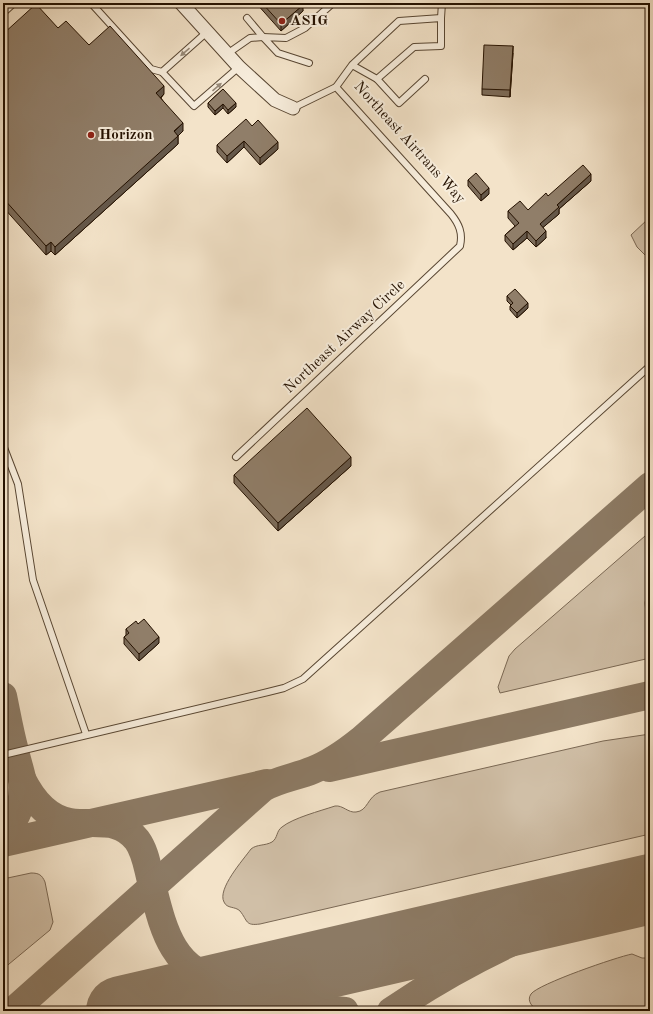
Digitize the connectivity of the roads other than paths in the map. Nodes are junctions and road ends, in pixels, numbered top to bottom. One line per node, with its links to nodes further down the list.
1 (14, 3): 6 (lane)
2 (91, 3): 15 (lane)
3 (181, 3): 9 (street, Northeast Airtrans Way)
4 (333, 3): 10 (lane)
5 (442, 3): 8 (lane)
6 (3, 13)
7 (247, 18): 10 (lane)
8 (441, 18): 13 (lane); 16 (lane)
9 (208, 32): 11 (street, Northeast Airtrans Way); 15 (lane, one-way to 15)
10 (263, 37): 11 (lane); 12 (lane)
11 (227, 54): 14 (street, Northeast Airtrans Way)
12 (309, 63)
13 (352, 65): 16 (lane); 18 (lane)
14 (239, 67): 15 (lane, one-way to 14); 19 (street, Northeast Airtrans Way)
15 (162, 72)
16 (377, 79): 17 (lane)
17 (425, 79)
18 (336, 87): 19 (lane, Northeast Airtrans Way); 20 (lane, Northeast Airtrans Way)
19 (293, 108)
20 (460, 232): 23 (lane, Northeast Airway Circle)
21 (650, 366): 24 (lane)
22 (3, 445): 24 (lane)
23 (236, 457)
24 (86, 734): 25 (lane)
25 (3, 755)

